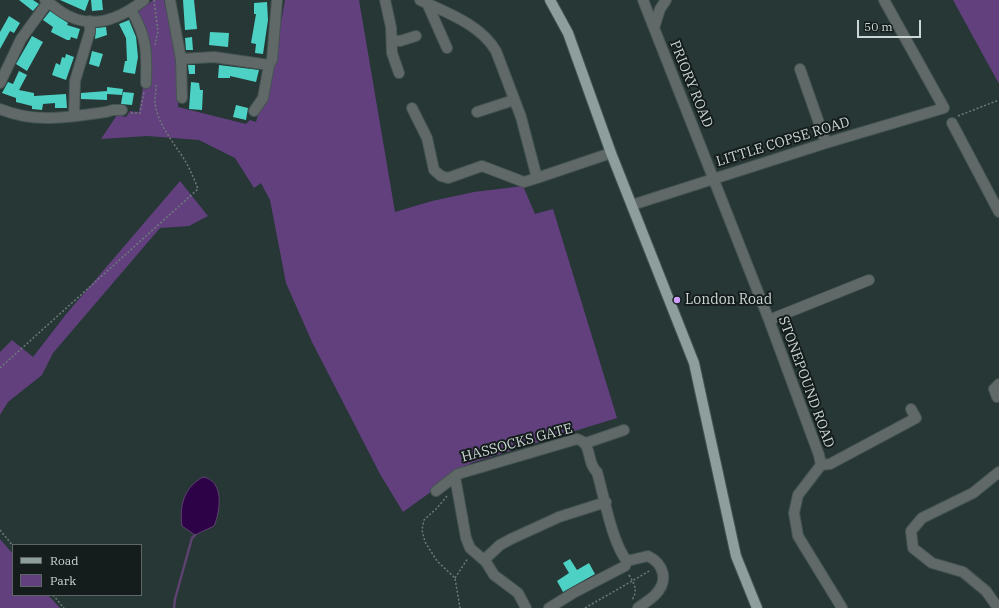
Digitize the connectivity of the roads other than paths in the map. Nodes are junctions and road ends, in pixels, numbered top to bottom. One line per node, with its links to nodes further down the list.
1 (144, 0): 11 (street)
2 (170, 0): 17 (street)
3 (277, 0): 18 (street)
4 (385, 0): 15 (street)
5 (550, 0): 33 (main road)
6 (643, 0): 13 (street, PRIORY ROAD)
7 (666, 0): 13 (street)
8 (884, 0): 32 (street, LITTLE COPSE ROAD)
9 (47, 1): 12 (street); 21 (street)
10 (423, 2): 16 (street); 24 (street)
11 (131, 10): 12 (street); 22 (street)
12 (90, 21): 30 (street)
13 (654, 28): 35 (street, PRIORY ROAD)
14 (416, 36): 15 (street)
15 (392, 40): 20 (street)
16 (447, 48)
17 (180, 59): 18 (street); 23 (street)
18 (269, 65): 28 (street)
19 (800, 69): 32 (street)
20 (400, 73)
21 (0, 83)
22 (151, 83)
23 (182, 98)
24 (514, 100): 29 (street); 34 (street)
25 (412, 108): 34 (street)
26 (0, 109): 30 (street)
27 (122, 110): 30 (street)
28 (254, 111)
29 (477, 112)
30 (74, 116)
31 (952, 123): 37 (street)
32 (826, 143): 35 (street, LITTLE COPSE ROAD)
33 (611, 154): 34 (street); 36 (main road)
34 (537, 178)
35 (714, 178): 36 (street, LITTLE COPSE ROAD); 39 (street, STONEPOUND ROAD)
36 (632, 205): 55 (main road)
37 (999, 212)
38 (869, 280): 39 (street)
39 (769, 320): 45 (street, STONEPOUND ROAD)
40 (999, 384): 41 (street)
41 (997, 397)
42 (911, 409): 45 (street)
43 (624, 430): 44 (street, HASSOCKS GATE)
44 (586, 443): 47 (street, HASSOCKS GATE); 49 (street, HASSOCKS GATE)
45 (821, 465): 56 (street, STONEPOUND ROAD)
46 (999, 472): 57 (street)
47 (455, 477): 48 (street, HASSOCKS GATE); 50 (street)
48 (436, 491)
49 (606, 502): 50 (street); 51 (street, HASSOCKS GATE)
50 (484, 560): 53 (street)
51 (626, 564): 52 (street); 54 (street)
52 (634, 606)
53 (526, 608)
54 (549, 608)
55 (757, 608)
56 (842, 608)
57 (998, 608)

